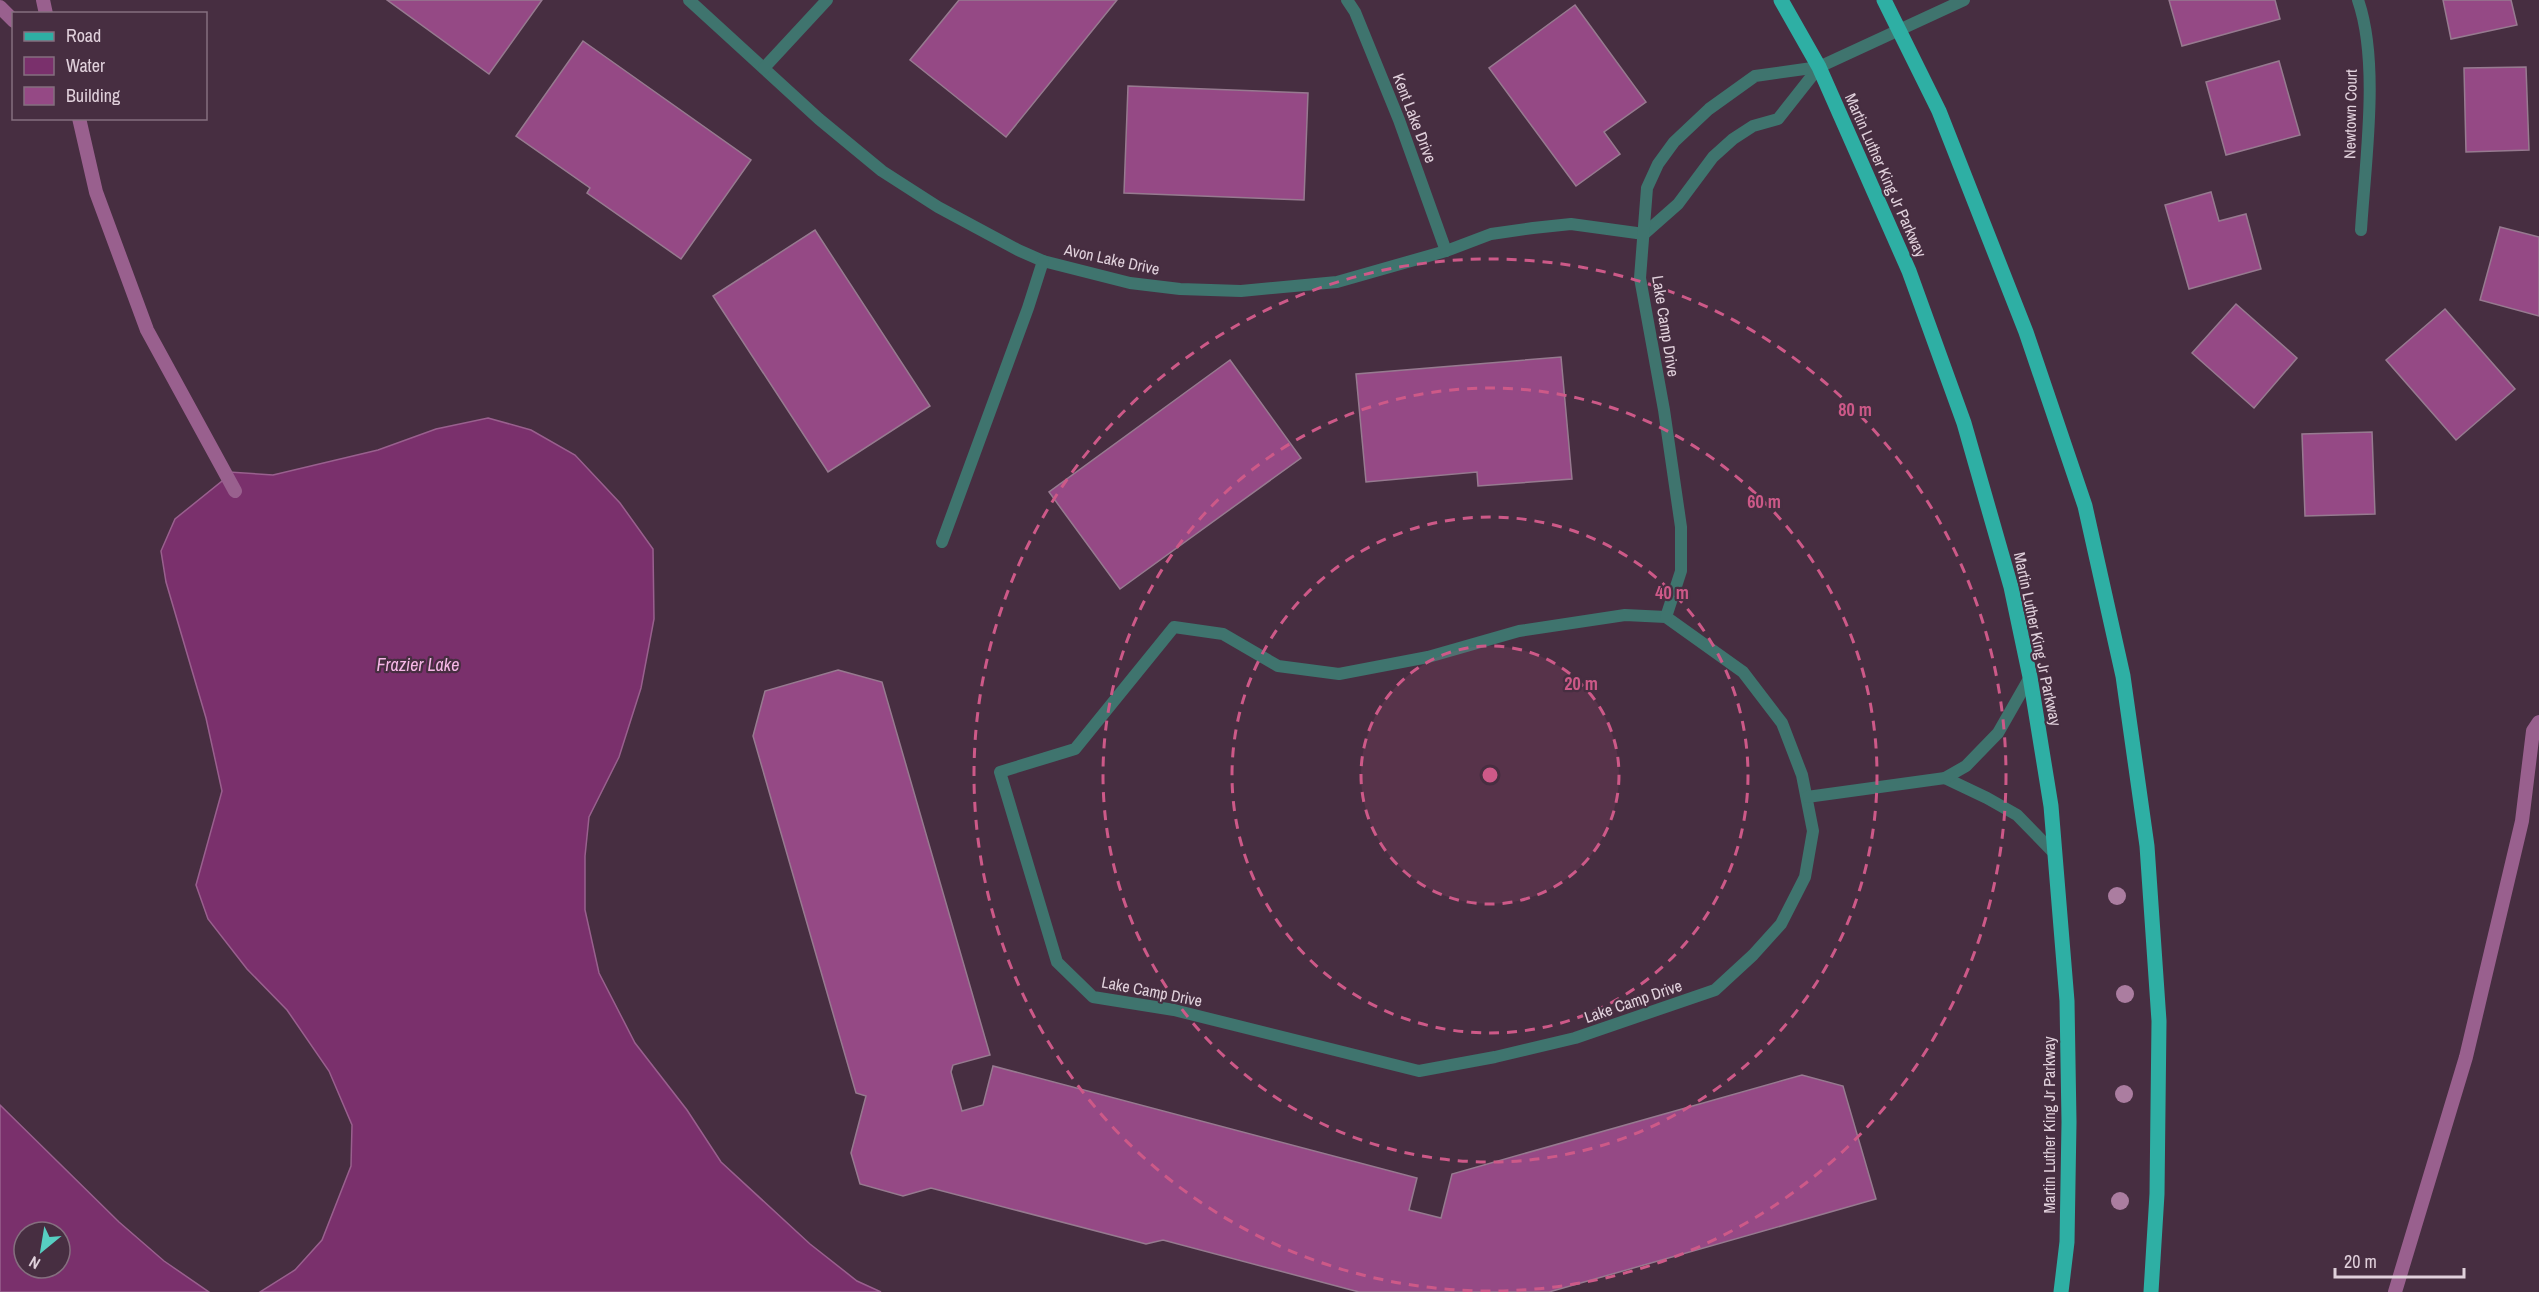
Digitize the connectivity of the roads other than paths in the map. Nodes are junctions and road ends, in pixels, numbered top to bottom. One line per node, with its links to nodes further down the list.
1 (689, 0): 10 (street, Avon Lake Drive)
2 (827, 0): 10 (street)
3 (1347, 0): 13 (street, Kent Lake Drive)
4 (1781, 0): 9 (main road, Martin Luther King Jr Parkway)
5 (1884, 0): 8 (main road)
6 (1964, 0): 8 (street)
7 (2358, 0): 11 (street, Newtown Court)
8 (1899, 31): 9 (street); 22 (main road)
9 (1819, 67): 12 (street); 12 (street, Lake Camp Drive); 17 (main road, Martin Luther King Jr Parkway)
10 (765, 68): 14 (street, Avon Lake Drive)
11 (2361, 230)
12 (1644, 234): 13 (street, Avon Lake Drive); 16 (street, Lake Camp Drive)
13 (1446, 250): 14 (street, Avon Lake Drive)
14 (1043, 261): 15 (street)
15 (942, 542)
16 (1666, 617): 19 (street, Lake Camp Drive); 19 (street, Lake Camp Drive)
17 (2030, 677): 18 (street); 20 (main road, Martin Luther King Jr Parkway)
18 (1945, 778): 19 (street); 20 (street)
19 (1807, 797)
20 (2055, 854): 21 (main road, Martin Luther King Jr Parkway)
21 (2061, 1292)
22 (2151, 1292)

